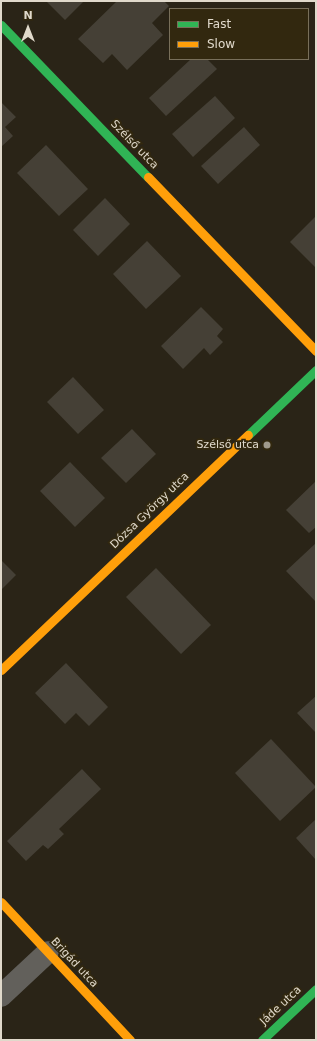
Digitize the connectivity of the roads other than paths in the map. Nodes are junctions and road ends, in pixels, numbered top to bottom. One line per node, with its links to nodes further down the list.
1 (1, 24): 2 (street, Szélső utca)
2 (316, 351)
3 (316, 370): 4 (street, Dózsa György utca)
4 (1, 670)
5 (1, 902): 6 (street, Brigád utca)
6 (48, 952): 8 (street); 10 (street, Brigád utca)
7 (316, 989): 9 (street, Jáde utca)
8 (1, 996)
9 (269, 1038)
10 (130, 1040)

